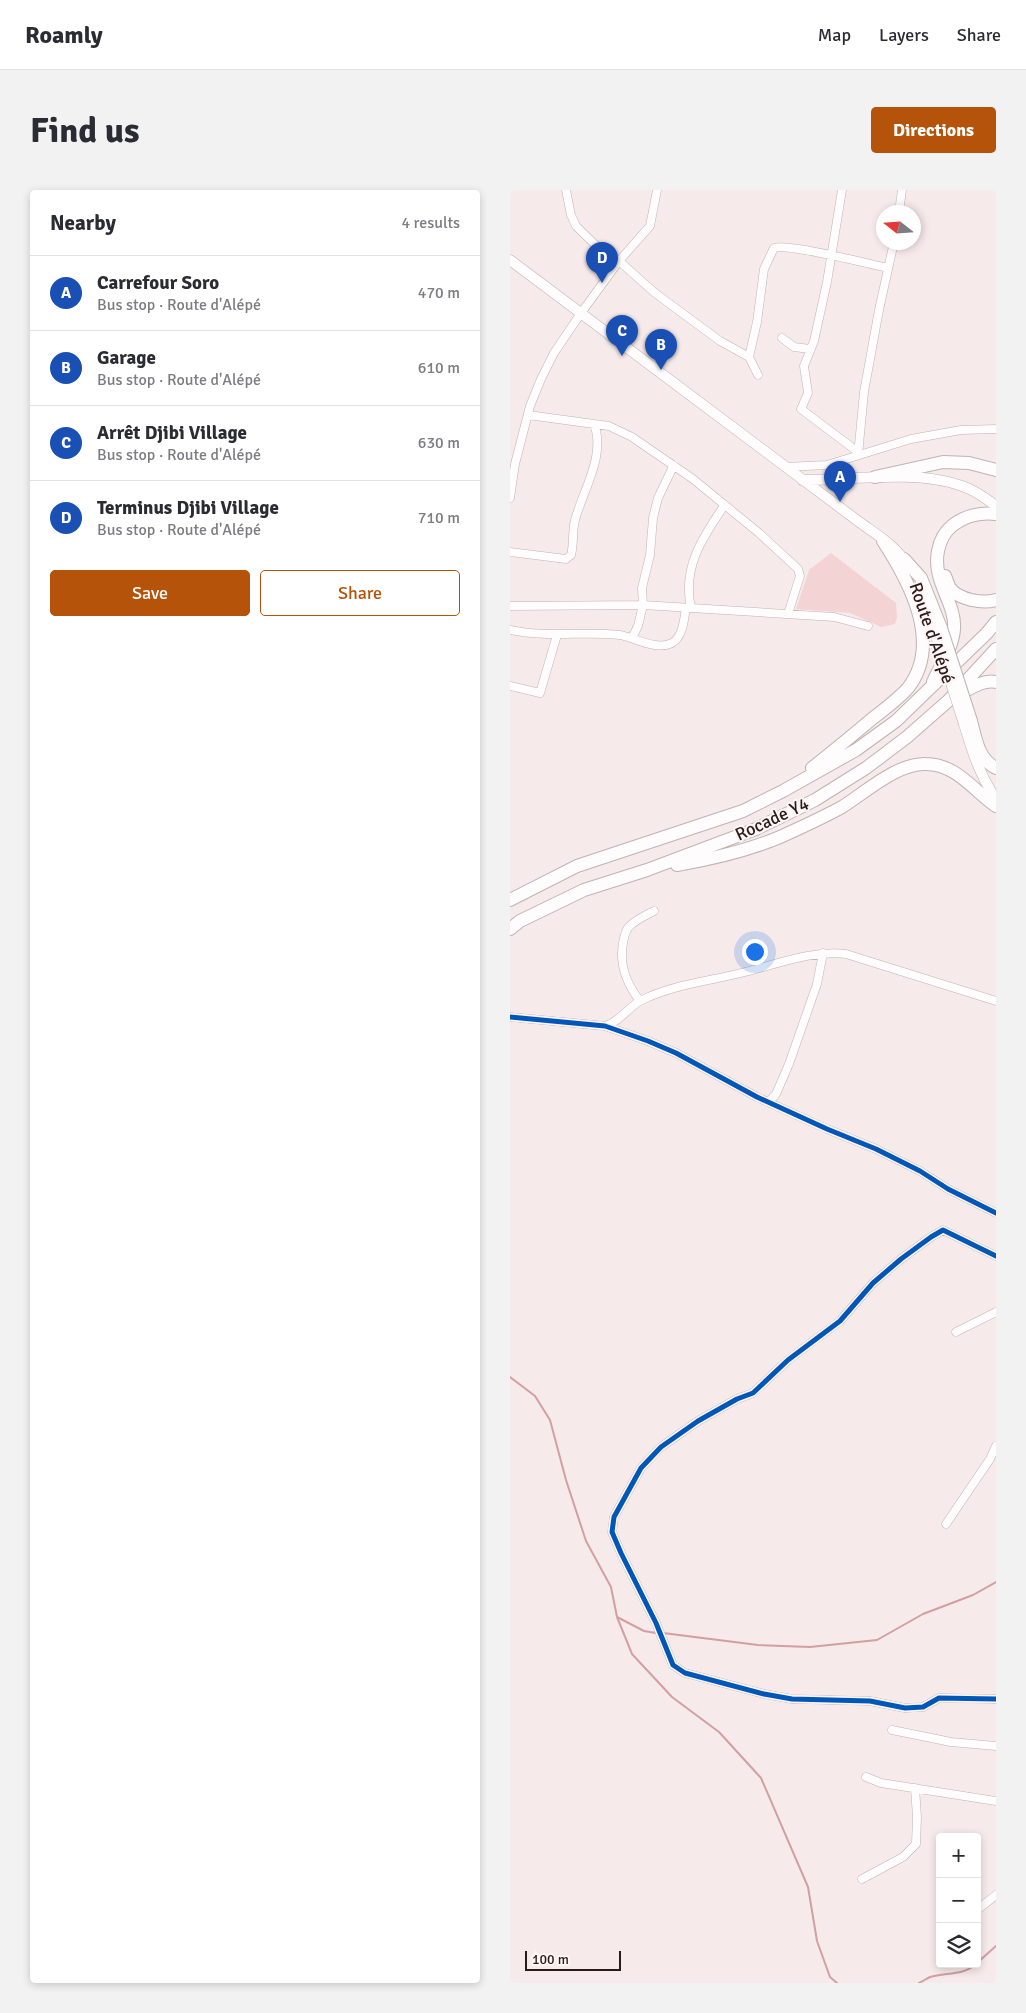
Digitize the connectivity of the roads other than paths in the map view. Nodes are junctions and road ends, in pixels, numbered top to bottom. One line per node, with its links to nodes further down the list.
1 (566, 190): 9 (street)
2 (657, 190): 9 (street)
3 (842, 190): 7 (street)
4 (902, 190): 5 (street)
5 (900, 205)
6 (892, 250): 10 (street)
7 (831, 255): 10 (street); 13 (street); 14 (street)
8 (510, 260): 11 (main road)
9 (618, 263): 11 (street); 14 (street)
10 (888, 268): 19 (street)
11 (580, 312): 16 (street); 22 (main road)
12 (782, 338): 13 (street)
13 (810, 349): 19 (street)
14 (748, 357): 15 (street)
15 (758, 375)
16 (528, 415): 17 (street); 20 (street)
17 (594, 424): 21 (street); 32 (street)
18 (996, 429): 19 (street)
19 (858, 453): 22 (street)
20 (513, 464): 26 (street)
21 (673, 465): 27 (street); 35 (street)
22 (785, 467): 25 (main road)
23 (996, 470): 24 (highway)
24 (875, 477): 25 (main road); 28 (main road)
25 (802, 480): 31 (main road)
26 (510, 498)
27 (724, 506): 37 (street); 38 (street)
28 (996, 506)
29 (996, 514): 47 (highway)
30 (996, 521): 34 (highway)
31 (883, 541): 33 (main road); 53 (highway)
32 (510, 552)
33 (904, 559): 49 (highway, bridge)
34 (996, 600)
35 (643, 605): 36 (street); 37 (street); 43 (street)
36 (510, 606)
37 (688, 608): 38 (street); 43 (street)
38 (788, 614): 40 (street)
39 (996, 622): 47 (highway, Rocade Y4)
40 (868, 626)
41 (510, 630): 42 (street)
42 (557, 635): 43 (street); 46 (street)
43 (632, 638)
44 (996, 649): 48 (highway, Rocade Y4)
45 (996, 682): 48 (highway)
46 (510, 686)
47 (930, 688): 53 (highway, Rocade Y4)
48 (948, 701): 56 (highway, Rocade Y4)
49 (967, 723): 50 (main road); 51 (highway)
50 (975, 760): 52 (highway); 54 (main road)
51 (996, 768)
52 (996, 775)
53 (783, 792): 57 (highway, Rocade Y4)
54 (996, 799)
55 (996, 806): 56 (highway)
56 (647, 870): 59 (highway, Rocade Y4)
57 (510, 900)
58 (654, 911): 61 (street)
59 (510, 929)
60 (823, 953): 61 (street); 62 (street); 65 (street)
61 (640, 1001): 64 (street)
62 (996, 1001)
63 (510, 1017): 64 (street)
64 (605, 1026): 65 (street)
65 (769, 1102): 66 (street)
66 (996, 1213)
67 (996, 1256): 72 (street)
68 (996, 1312): 69 (street)
69 (956, 1332)
70 (996, 1446): 71 (street)
71 (946, 1524)
72 (996, 1699)
73 (892, 1730): 74 (street)
74 (996, 1746)
75 (866, 1777): 76 (street)
76 (914, 1788): 77 (street); 78 (street)
77 (996, 1801)
78 (862, 1879)
79 (996, 1895): 80 (street)
80 (981, 1907)

